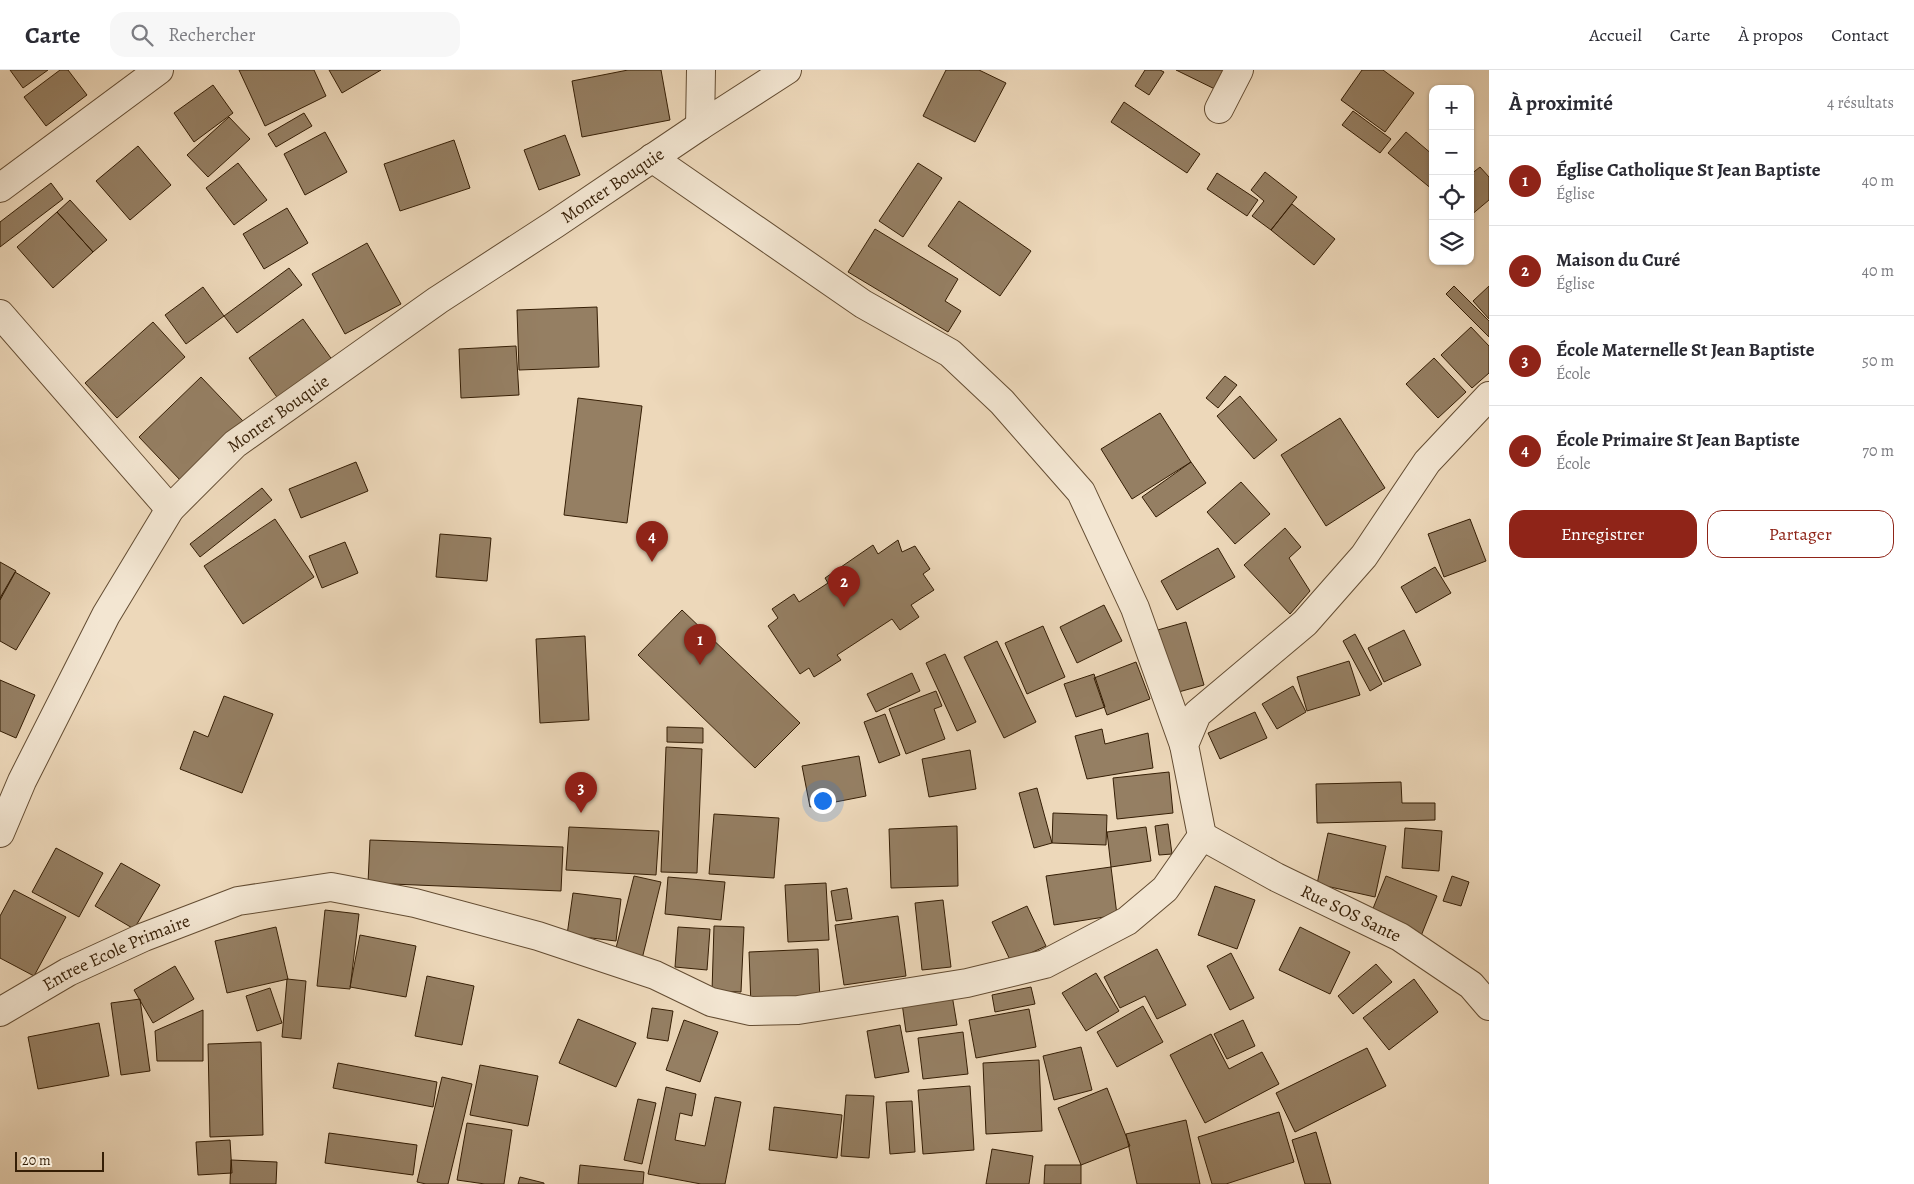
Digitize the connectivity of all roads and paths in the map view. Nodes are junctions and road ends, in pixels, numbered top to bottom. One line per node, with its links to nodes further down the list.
1 (158, 70): 8 (street)
2 (701, 70): 6 (street)
3 (788, 70): 6 (street, Monter Bouquie)
4 (1239, 70): 5 (street)
5 (1219, 109)
6 (700, 126): 7 (street, Monter Bouquie)
7 (652, 158): 11 (street, Monter Bouquie); 12 (street)
8 (0, 188)
9 (0, 314): 11 (street)
10 (1489, 396): 12 (street)
11 (170, 509): 13 (street, Monter Bouquie)
12 (1184, 745): 14 (street)
13 (0, 833)
14 (1202, 836): 15 (street, Rue SOS Sante); 16 (street, Entree Ecole Primaire)
15 (1489, 1006)
16 (0, 1012)

